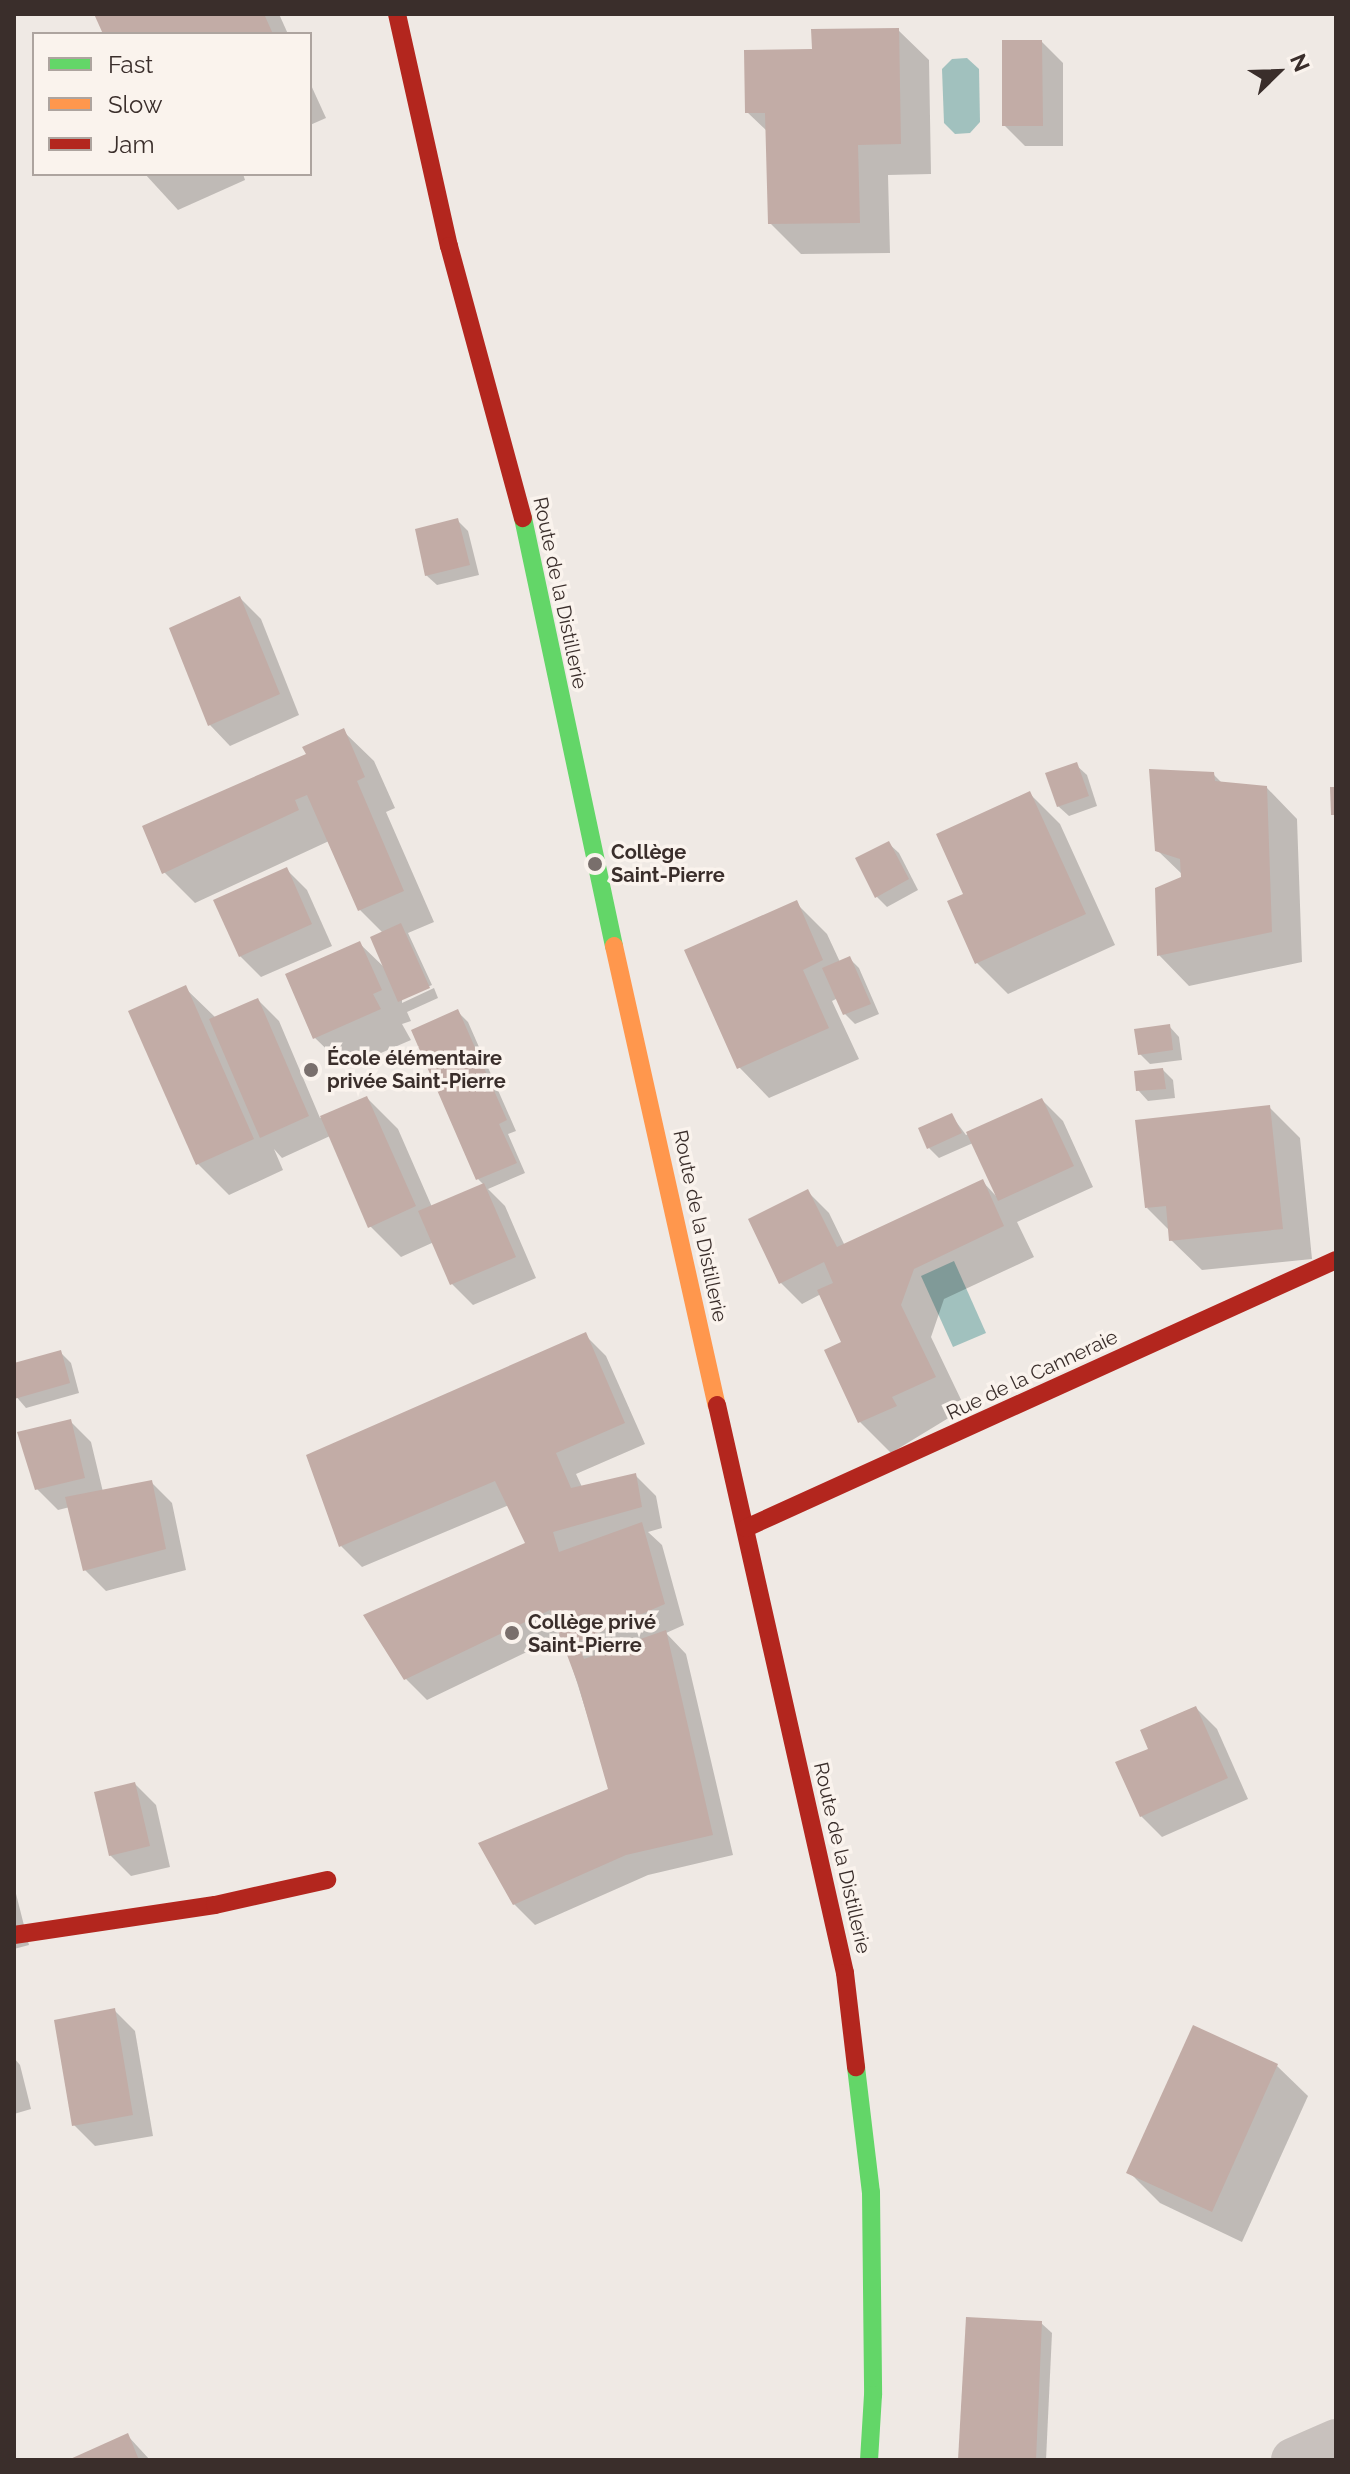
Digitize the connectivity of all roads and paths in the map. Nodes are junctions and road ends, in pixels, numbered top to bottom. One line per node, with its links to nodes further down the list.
1 (397, 14): 3 (street, Route de la Distillerie)
2 (1336, 1260): 3 (street, Rue de la Canneraie)
3 (746, 1528): 7 (street, Route de la Distillerie)
4 (327, 1880): 5 (street)
5 (14, 1935)
6 (1336, 2441): 8 (street)
7 (869, 2460)
8 (1293, 2460)

